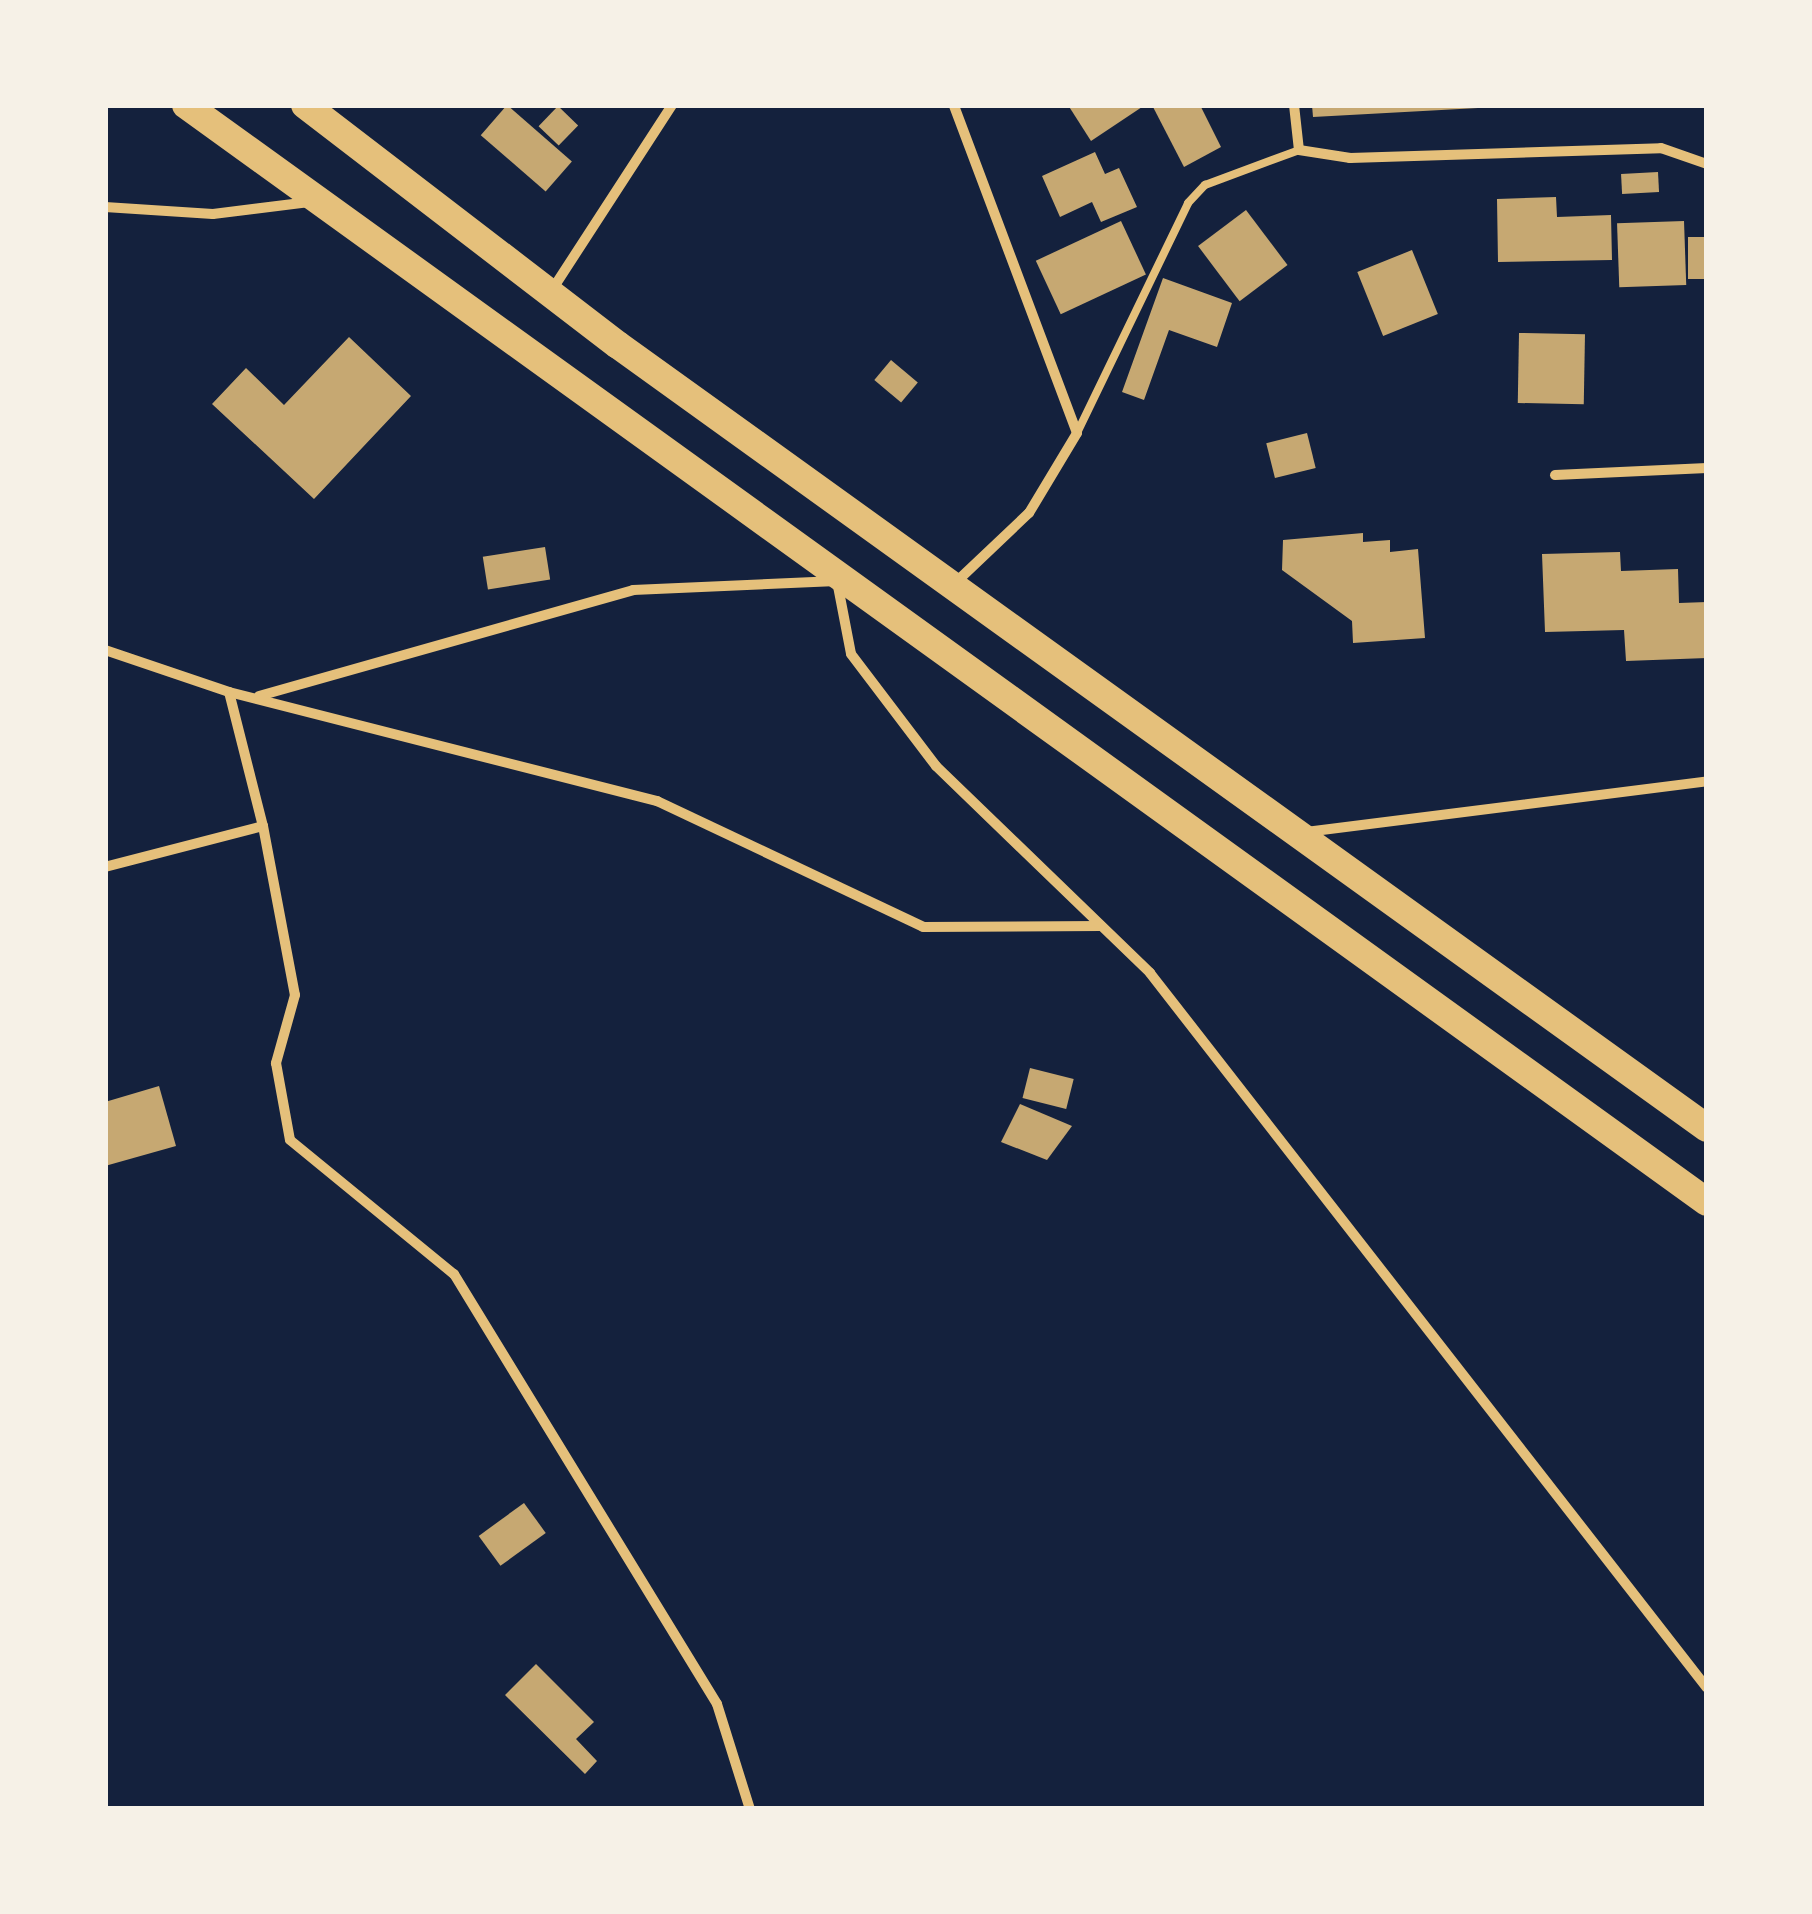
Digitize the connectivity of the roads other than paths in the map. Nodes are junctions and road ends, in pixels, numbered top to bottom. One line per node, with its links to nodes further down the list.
1 (186, 105): 8 (highway)
2 (305, 105): 10 (highway)
3 (672, 105): 10 (street)
4 (954, 105): 11 (street)
5 (1294, 105): 6 (street)
6 (1299, 150): 7 (street); 11 (lane)
7 (1707, 164)
8 (314, 201): 9 (street); 14 (highway)
9 (105, 207)
10 (550, 292): 15 (highway)
11 (1077, 434): 15 (street)
12 (1707, 468): 13 (street)
13 (1555, 475)
14 (837, 581): 18 (street); 23 (street); 25 (highway)
15 (953, 585): 21 (highway)
16 (105, 650): 17 (street)
17 (229, 692): 18 (street); 20 (street)
18 (259, 696): 23 (street)
19 (1707, 781): 21 (street)
20 (262, 826): 22 (street); 27 (street)
21 (1297, 834): 24 (highway)
22 (105, 867)
23 (1101, 926): 26 (street)
24 (1707, 1128)
25 (1707, 1202)
26 (1707, 1688)
27 (750, 1809)

